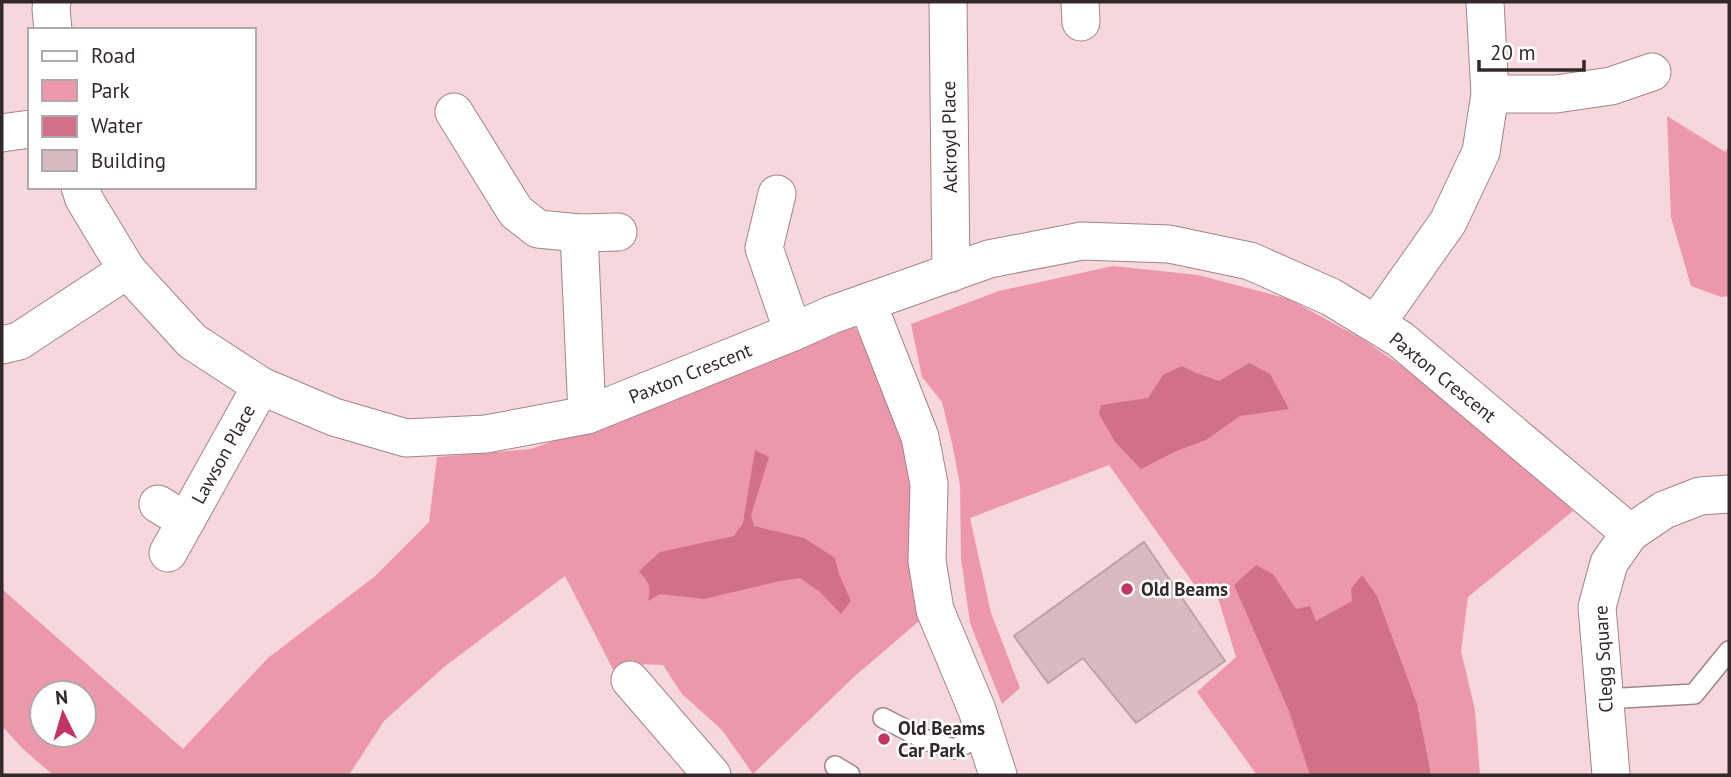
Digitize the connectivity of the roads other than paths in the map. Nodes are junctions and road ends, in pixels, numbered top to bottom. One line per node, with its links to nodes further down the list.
1 (52, 2): 4 (street)
2 (947, 2): 15 (street, Ackroyd Place)
3 (1485, 2): 6 (street)
4 (53, 28)
5 (1652, 72): 6 (street)
6 (1490, 94): 17 (street)
7 (454, 112): 13 (street)
8 (28, 129): 9 (street)
9 (2, 134)
10 (81, 189): 14 (street, Paxton Crescent)
11 (777, 194): 18 (street)
12 (618, 232): 13 (street)
13 (579, 233): 21 (street)
14 (127, 270): 19 (street); 20 (street, Paxton Crescent)
15 (951, 273): 16 (street, Paxton Crescent); 17 (street, Paxton Crescent)
16 (867, 302): 18 (street, Paxton Crescent); 29 (street)
17 (1376, 324): 23 (street, Paxton Crescent)
18 (793, 332): 21 (street, Paxton Crescent)
19 (2, 345)
20 (261, 386): 21 (street, Paxton Crescent); 24 (street, Lawson Place)
21 (587, 415)
22 (1729, 494): 23 (street, Clegg Square)
23 (1630, 533): 27 (street, Clegg Square)
24 (168, 553)
25 (1729, 651): 27 (lane)
26 (630, 680): 30 (street)
27 (1604, 699): 32 (street, Clegg Square)
28 (883, 718): 29 (lane)
29 (985, 735): 31 (street)
30 (707, 774)
31 (998, 775)
32 (1611, 775)

